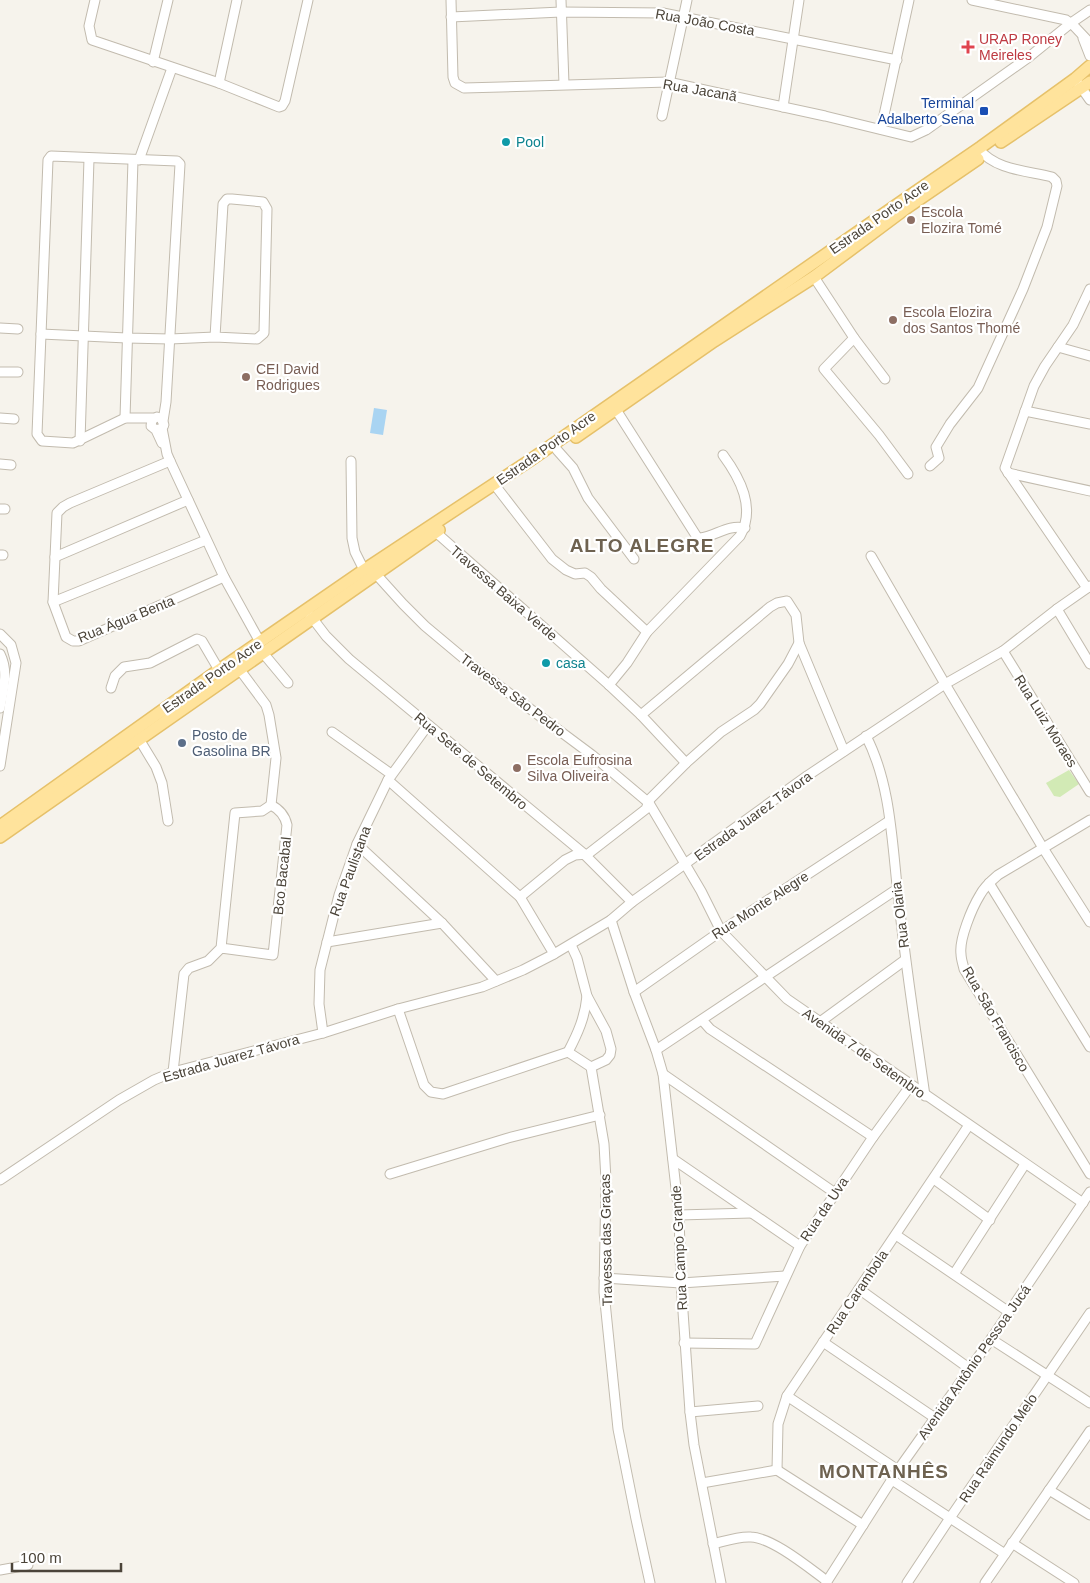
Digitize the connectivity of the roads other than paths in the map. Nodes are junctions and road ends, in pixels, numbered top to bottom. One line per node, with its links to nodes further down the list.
1 (95, 0): 21 (street)
2 (168, 0): 21 (street)
3 (237, 0): 25 (street)
4 (308, 0): 25 (street)
5 (450, 0): 14 (street)
6 (561, 0): 12 (street)
7 (687, 0): 13 (street)
8 (800, 0): 17 (street)
9 (909, 0): 20 (street)
10 (972, 0): 15 (street)
11 (1090, 10): 15 (street)
12 (561, 12): 13 (street, Rua João Costa); 14 (street, Rua João Costa); 27 (street)
13 (684, 16): 17 (street, Rua João Costa); 24 (street)
14 (451, 17): 27 (street, Rua Jacanã)
15 (1071, 23): 16 (street); 31 (street, Rua Jacanã)
16 (1082, 35): 18 (street); 19 (street)
17 (793, 38): 20 (street, Rua João Costa); 29 (street)
18 (1090, 43)
19 (1090, 56)
20 (897, 60): 31 (street)
21 (153, 62): 23 (street)
22 (1090, 66): 26 (main road, Estrada Porto Acre)
23 (172, 68): 25 (street); 34 (street)
24 (668, 82): 27 (street, Rua Jacanã); 29 (street, Rua Jacanã); 30 (street)
25 (219, 83)
26 (1082, 83): 28 (street); 32 (main road, Estrada Porto Acre)
27 (564, 84)
28 (1090, 100)
29 (783, 107): 31 (street, Rua Jacanã)
30 (662, 116)
31 (881, 129)
32 (981, 152): 35 (main road, Estrada Porto Acre); 50 (main road, Estrada Porto Acre); 64 (street)
33 (89, 158): 34 (street); 39 (street); 40 (street)
34 (136, 160): 42 (street); 44 (street)
35 (814, 277): 43 (street); 50 (main road, Estrada Porto Acre)
36 (1090, 289): 45 (street)
37 (0, 328): 38 (street)
38 (18, 330)
39 (41, 334): 40 (street); 57 (street)
40 (82, 336): 42 (street); 57 (street)
41 (215, 337): 41 (street); 44 (street)
42 (127, 338): 44 (street); 53 (street)
43 (854, 338): 49 (street); 66 (street)
44 (170, 339): 55 (street)
45 (1058, 347): 46 (street); 51 (street)
46 (1090, 356)
47 (0, 372): 48 (street)
48 (18, 372)
49 (885, 379)
50 (614, 406): 58 (main road, Estrada Porto Acre); 67 (main road, Estrada Porto Acre); 70 (street)
51 (1025, 411): 56 (street); 65 (street)
52 (0, 418): 54 (street)
53 (125, 418): 55 (street); 57 (street)
54 (14, 420)
55 (157, 423): 60 (street)
56 (1090, 424)
57 (80, 441)
58 (558, 450): 67 (main road, Estrada Porto Acre); 75 (street)
59 (722, 455): 70 (street)
60 (168, 457): 69 (street); 74 (street, Rua Água Benta)
61 (351, 461): 76 (street, Travessa São Pedro)
62 (0, 464): 63 (street)
63 (11, 465)
64 (930, 466)
65 (1007, 471): 68 (street); 78 (street)
66 (908, 474)
67 (496, 487): 71 (main road, Estrada Porto Acre); 82 (street)
68 (1090, 491)
69 (188, 500): 72 (street); 74 (street)
70 (745, 528): 82 (street)
71 (432, 530): 76 (main road, Estrada Porto Acre); 94 (street, Travessa Baixa Verde)
72 (206, 540): 77 (street); 79 (street)
73 (871, 556): 93 (street)
74 (55, 557): 79 (street, Rua Água Benta)
75 (634, 559)
76 (369, 572): 81 (main road, Estrada Porto Acre); 107 (street, Travessa São Pedro)
77 (224, 577): 79 (street, Rua Água Benta); 86 (street)
78 (1089, 587): 80 (street, Estrada Juarez Távora)
79 (53, 602)
80 (1056, 609): 87 (street, Estrada Juarez Távora); 89 (street)
81 (309, 614): 86 (main road, Estrada Porto Acre); 98 (street, Rua Sete de Setembro)
82 (647, 632): 94 (street)
83 (0, 634): 85 (street)
84 (799, 642): 97 (street); 102 (street); 103 (street)
85 (11, 645): 88 (street); 104 (street)
86 (262, 648): 90 (main road, Estrada Porto Acre); 92 (street)
87 (1003, 651): 93 (street, Estrada Juarez Távora); 106 (street, Rua Luiz Moraes)
88 (0, 654): 96 (street)
89 (1090, 664)
90 (236, 665): 91 (main road, Estrada Porto Acre); 101 (main road, Estrada Porto Acre); 108 (street)
91 (219, 670): 95 (street); 112 (main road, Estrada Porto Acre)
92 (288, 683)
93 (945, 684): 100 (street, Estrada Juarez Távora); 115 (street)
94 (609, 685): 97 (street, Travessa Baixa Verde)
95 (112, 688)
96 (0, 708)
97 (641, 715): 103 (street, Travessa Baixa Verde)
98 (428, 725): 105 (street, Rua Paulistana); 116 (street, Rua Sete de Setembro)
99 (332, 732): 105 (street)
100 (866, 736): 102 (street, Estrada Juarez Távora); 111 (street, Rua Olaria)
101 (139, 739): 110 (street); 113 (main road, Estrada Porto Acre)
102 (844, 751): 117 (street, Estrada Juarez Távora)
103 (686, 763): 107 (street)
104 (0, 766)
105 (390, 777): 114 (street, Rua Paulistana); 120 (street)
106 (1090, 792)
107 (649, 803): 116 (street); 117 (street, Travessa São Pedro)
108 (271, 805): 128 (street); 128 (street, Bco Bacabal)
109 (1090, 820): 115 (street, Rua São Francisco)
110 (168, 821)
111 (889, 821): 119 (street, Rua Olaria); 125 (street, Rua Monte Alegre)
112 (0, 826)
113 (0, 837)
114 (357, 844): 124 (street); 126 (street, Rua Paulistana)
115 (1043, 848): 118 (street, Rua São Francisco); 123 (street)
116 (583, 853): 120 (street); 121 (street, Rua Sete de Setembro)
117 (684, 865): 121 (street, Estrada Juarez Távora); 125 (street, Avenida 7 de Setembro)
118 (989, 883): 139 (street); 153 (street, Rua São Francisco)
119 (897, 889): 130 (street, Rua Olaria); 131 (street)
120 (520, 897): 129 (street)
121 (632, 902): 122 (street, Estrada Juarez Távora)
122 (610, 920): 127 (street, Estrada Juarez Távora); 133 (street, Rua Campo Grande)
123 (1090, 922)
124 (442, 923): 126 (street); 132 (street)
125 (721, 930): 131 (street, Avenida 7 de Setembro); 133 (street, Rua Monte Alegre)
126 (327, 942): 138 (street, Rua Paulistana)
127 (570, 945): 129 (street, Estrada Juarez Távora); 134 (street)
128 (221, 948): 143 (street)
129 (554, 954): 132 (street, Estrada Juarez Távora)
130 (905, 960): 137 (street); 146 (street, Rua Olaria)
131 (767, 977): 136 (street); 137 (street, Avenida 7 de Setembro)
132 (496, 981): 135 (street, Estrada Juarez Távora)
133 (634, 992): 140 (street, Rua Campo Grande)
134 (587, 996): 141 (street); 142 (street)
135 (398, 1009): 138 (street, Estrada Juarez Távora); 141 (street)
136 (702, 1020): 140 (street); 149 (street)
137 (820, 1022): 145 (street, Avenida 7 de Setembro)
138 (323, 1033): 143 (street, Estrada Juarez Távora)
139 (1090, 1047)
140 (656, 1050): 144 (street, Rua Campo Grande)
141 (568, 1052): 142 (street)
142 (591, 1067): 147 (street, Travessa das Graças)
143 (173, 1072): 155 (street, Estrada Juarez Távora)
144 (662, 1074): 150 (street, Rua Campo Grande); 157 (street)
145 (911, 1085): 146 (street, Avenida 7 de Setembro); 149 (street, Rua da Uva)
146 (926, 1096): 148 (street, Avenida 7 de Setembro)
147 (600, 1115): 152 (street); 166 (street, Travessa das Graças)
148 (969, 1125): 151 (street, Avenida 7 de Setembro); 154 (street, Rua Carambola)
149 (873, 1137): 157 (street, Rua da Uva)
150 (673, 1158): 159 (street); 160 (street, Rua Campo Grande)
151 (1025, 1164): 158 (street, Avenida 7 de Setembro); 161 (street)
152 (390, 1174)
153 (1090, 1174)
154 (934, 1179): 161 (street); 162 (street, Rua Carambola)
155 (0, 1180)
156 (1090, 1192): 158 (street, Avenida Antônio Pessoa Jucá)
157 (835, 1193): 163 (street, Rua da Uva)
158 (1083, 1203): 169 (street, Avenida Antônio Pessoa Jucá)
159 (752, 1213): 160 (street); 163 (street)
160 (679, 1215): 167 (street, Rua Campo Grande)
161 (990, 1220): 164 (street)
162 (896, 1235): 164 (street); 168 (street, Rua Carambola)
163 (800, 1246): 165 (street, Rua da Uva)
164 (954, 1274): 169 (street)
165 (785, 1276): 167 (street); 173 (street, Rua da Uva)
166 (604, 1278): 167 (street); 196 (street, Travessa das Graças)
167 (681, 1283): 173 (street, Rua Campo Grande)
168 (859, 1289): 172 (street, Rua Carambola); 174 (street)
169 (1009, 1312): 171 (street, Avenida Antônio Pessoa Jucá)
170 (1090, 1314): 175 (street, Rua Raimundo Melo)
171 (991, 1340): 174 (street, Avenida Antônio Pessoa Jucá); 175 (street)
172 (822, 1342): 176 (street, Rua Carambola); 180 (street)
173 (684, 1343): 179 (street, Rua Campo Grande)
174 (970, 1368): 180 (street, Avenida Antônio Pessoa Jucá)
175 (1047, 1377): 177 (street); 188 (street, Rua Raimundo Melo)
176 (787, 1396): 182 (street, Rua Carambola); 183 (street)
177 (1090, 1403)
178 (758, 1406): 179 (street)
179 (690, 1412): 185 (street, Rua Campo Grande)
180 (935, 1418): 183 (street, Avenida Antônio Pessoa Jucá)
181 (1089, 1434): 186 (street)
182 (778, 1470): 185 (street); 189 (street)
183 (898, 1470): 184 (street, Avenida Antônio Pessoa Jucá)
184 (892, 1480): 188 (street); 189 (street, Avenida Antônio Pessoa Jucá)
185 (702, 1483): 191 (street, Rua Campo Grande)
186 (1049, 1490): 187 (street); 190 (street)
187 (1090, 1515)
188 (950, 1518): 192 (street); 198 (street, Rua Raimundo Melo)
189 (863, 1525): 195 (street, Avenida Antônio Pessoa Jucá)
190 (1012, 1543): 192 (street); 200 (street)
191 (713, 1544): 195 (street); 197 (street, Rua Campo Grande)
192 (1005, 1554): 199 (street)
193 (28, 1566): 194 (street)
194 (0, 1570)
195 (827, 1582)
196 (650, 1583)
197 (721, 1583)
198 (907, 1583)
199 (985, 1583)
200 (1074, 1583)

